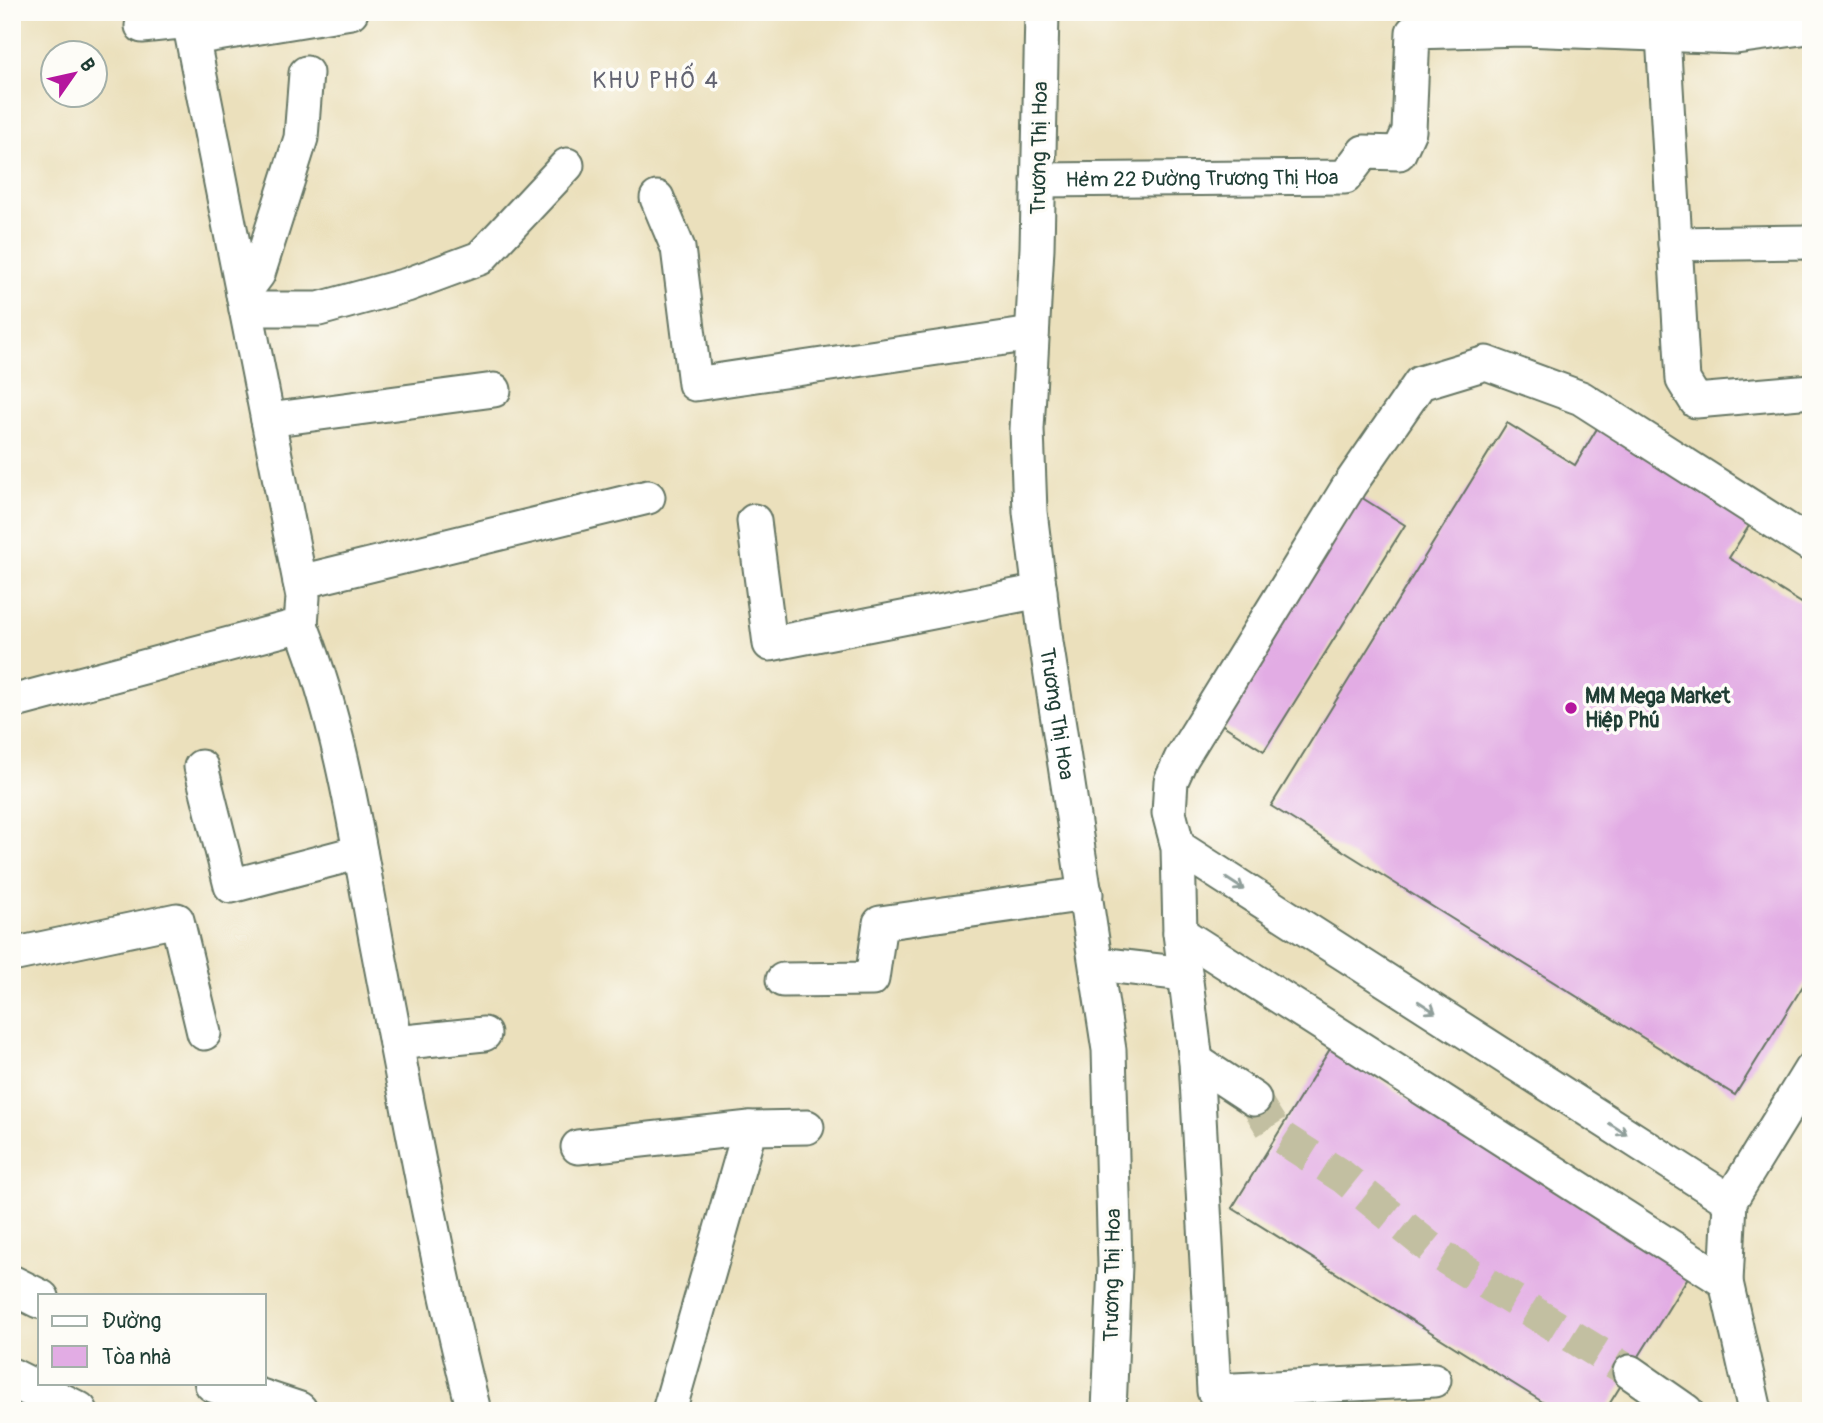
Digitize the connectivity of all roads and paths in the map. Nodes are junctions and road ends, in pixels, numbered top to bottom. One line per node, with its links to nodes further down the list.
1 (351, 12): 8 (street)
2 (1042, 12): 11 (street, Trương Thị Hoa)
3 (1808, 12): 5 (street)
4 (1523, 21): 7 (street); 11 (street, Hẻm 22 Đường Trương Thị Hoa)
5 (1736, 24): 7 (street)
6 (142, 26): 8 (street)
7 (1663, 35): 14 (street)
8 (193, 38): 15 (street)
9 (306, 73): 15 (street)
10 (567, 164): 15 (street)
11 (1038, 180): 16 (street, Trương Thị Hoa)
12 (657, 198): 16 (street)
13 (1811, 242): 14 (street)
14 (1675, 244): 18 (street)
15 (245, 301): 19 (street)
16 (1032, 334): 24 (street, Trương Thị Hoa)
17 (494, 390): 19 (street)
18 (1811, 391)
19 (268, 421): 23 (street)
20 (648, 496): 23 (street)
21 (754, 521): 24 (street)
22 (1811, 545): 28 (street)
23 (300, 582): 25 (street)
24 (1040, 591): 30 (street, Trương Thị Hoa)
25 (301, 625): 26 (street); 29 (street)
26 (12, 702)
27 (201, 767): 29 (street)
28 (1178, 847): 31 (street); 45 (street, one-way to 45)
29 (360, 852): 38 (street)
30 (1086, 894): 33 (street, Trương Thị Hoa); 35 (street)
31 (1180, 933): 34 (street); 46 (street)
32 (12, 955): 36 (street)
33 (1098, 964): 34 (street); 59 (street, Trương Thị Hoa)
34 (1185, 974): 39 (street)
35 (783, 980)
36 (204, 1033)
37 (484, 1034): 38 (street)
38 (396, 1043): 57 (street)
39 (1196, 1061): 41 (street); 51 (street)
40 (1811, 1069): 45 (street)
41 (1254, 1099)
42 (807, 1127): 43 (street)
43 (750, 1128): 44 (street); 58 (street)
44 (578, 1147)
45 (1730, 1200): 46 (street)
46 (1726, 1282): 61 (street)
47 (12, 1285): 48 (highway)
48 (38, 1298)
49 (1630, 1372): 60 (street)
50 (12, 1378): 54 (highway)
51 (1434, 1380)
52 (215, 1384): 55 (highway)
53 (217, 1384): 56 (highway)
54 (78, 1411)
55 (253, 1411)
56 (298, 1411)
57 (474, 1411)
58 (669, 1411)
59 (1110, 1411)
60 (1686, 1411)
61 (1755, 1411)

